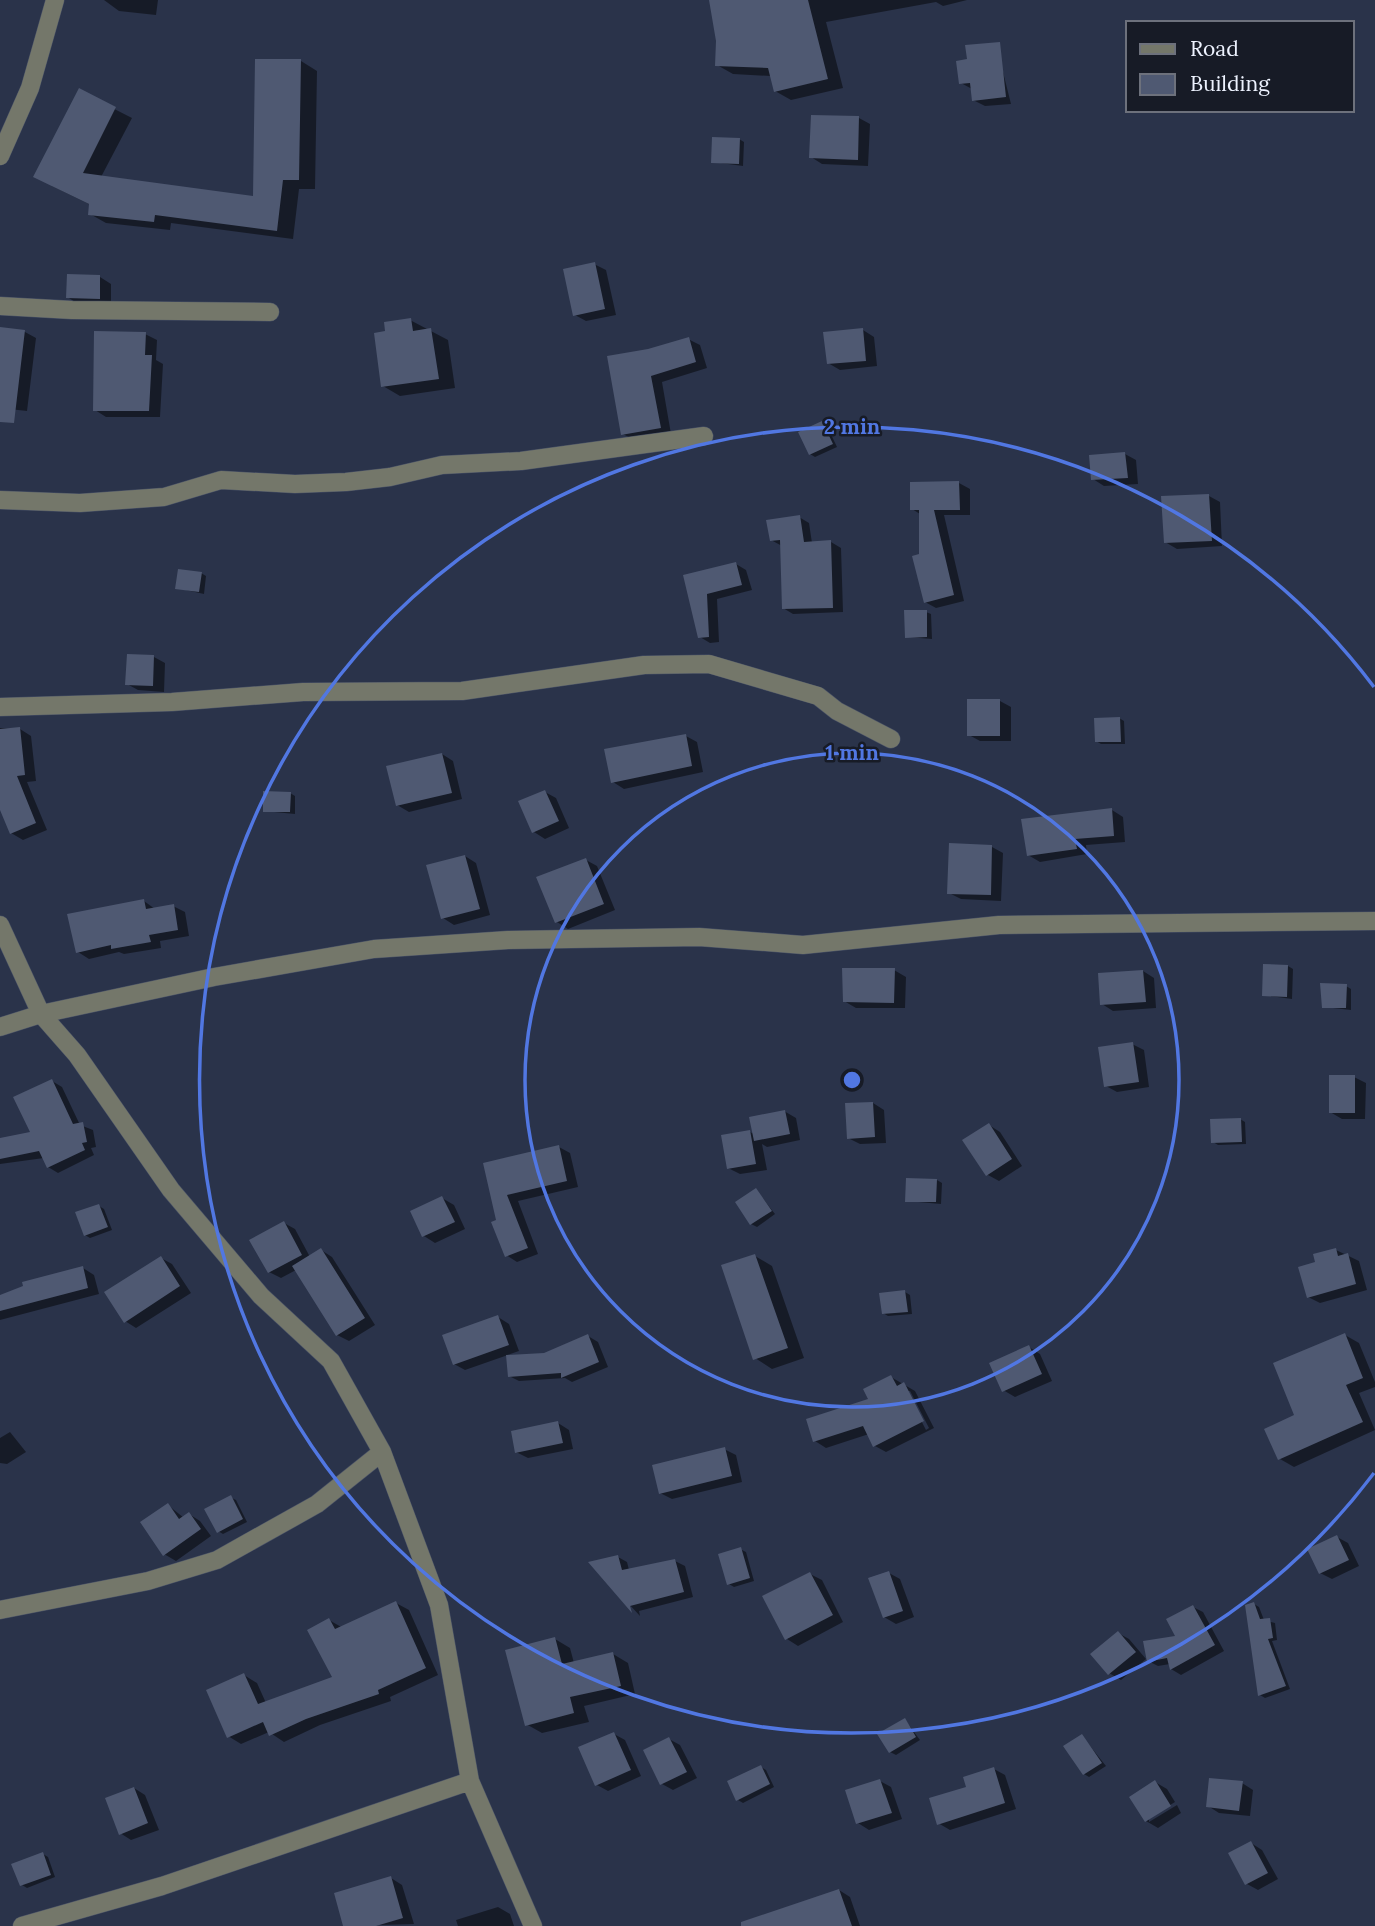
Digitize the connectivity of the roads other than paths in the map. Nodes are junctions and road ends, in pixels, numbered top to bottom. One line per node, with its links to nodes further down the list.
1 (55, 0): 2 (street)
2 (0, 156)
3 (0, 306): 4 (street)
4 (270, 312)
5 (704, 436): 6 (street)
6 (0, 500)
7 (0, 706): 8 (street)
8 (891, 738)
9 (1375, 921): 11 (street)
10 (0, 925): 11 (street)
11 (41, 1014): 12 (street); 13 (street)
12 (0, 1027)
13 (383, 1452): 14 (street); 15 (street)
14 (0, 1610)
15 (470, 1781): 16 (street); 17 (street)
16 (22, 1926)
17 (533, 1926)

